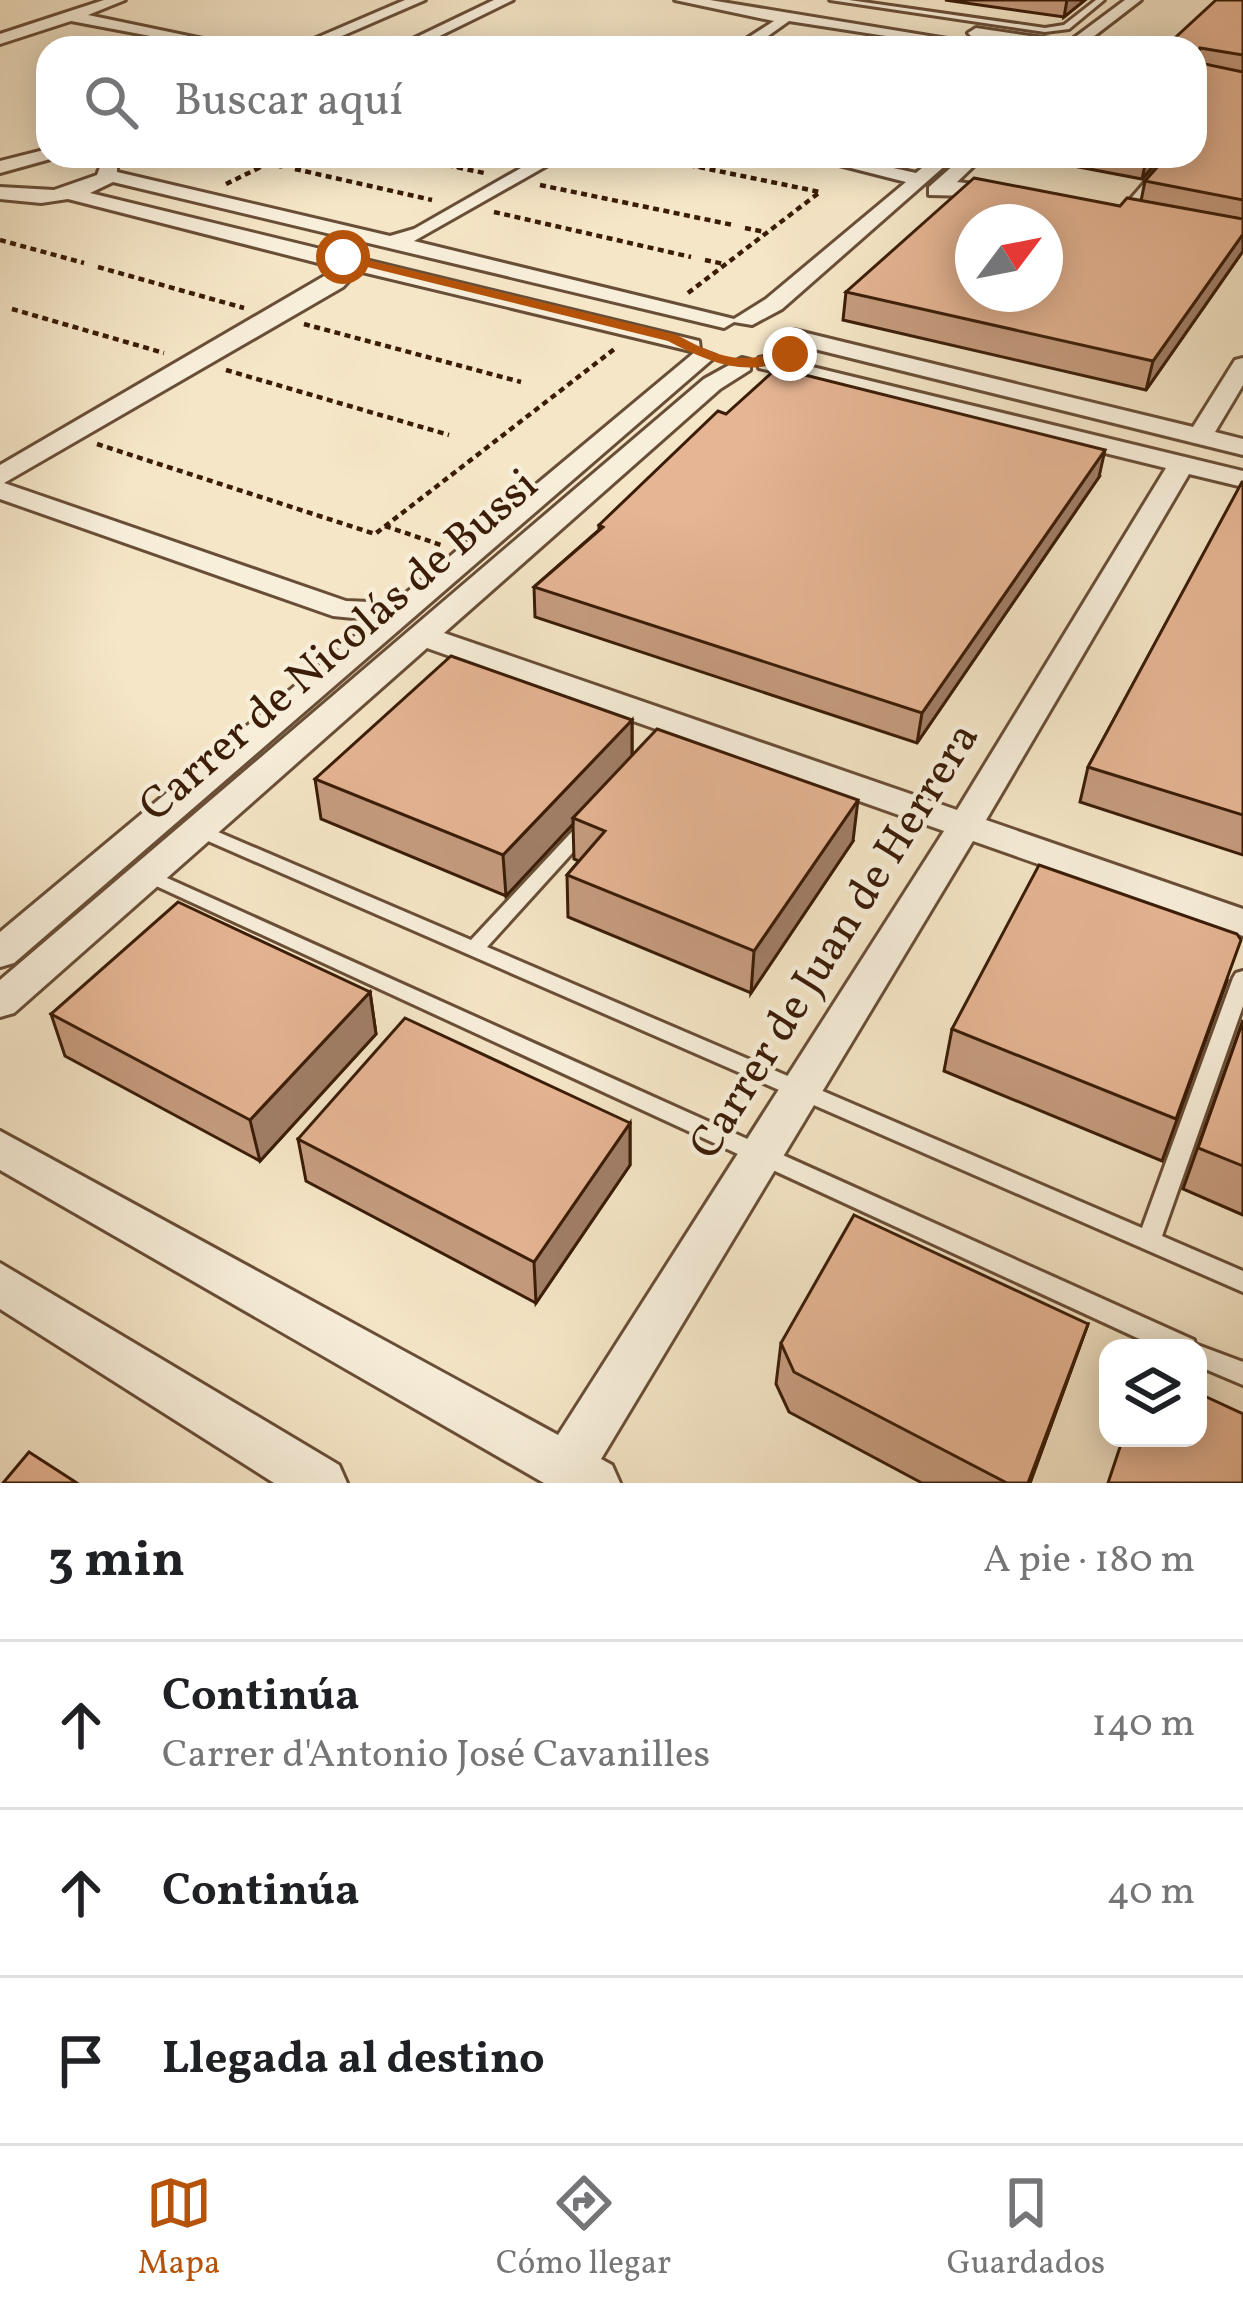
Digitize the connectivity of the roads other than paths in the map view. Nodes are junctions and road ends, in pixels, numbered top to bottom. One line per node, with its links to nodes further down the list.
1 (118, 0): 11 (street)
2 (418, 0): 13 (street)
3 (506, 0): 14 (street)
4 (682, 0): 10 (street)
5 (756, 0): 17 (street)
6 (834, 0): 7 (lane)
7 (1100, 0)
8 (1134, 0): 18 (street)
9 (1155, 0): 19 (street)
10 (770, 14): 15 (street); 16 (street)
11 (70, 16): 12 (street); 20 (street)
12 (175, 36)
13 (330, 36)
14 (428, 36)
15 (760, 36)
16 (915, 36)
17 (994, 36)
18 (1076, 36)
19 (1114, 36)
20 (0, 40)
21 (0, 151): 23 (street)
22 (36, 156): 23 (street)
23 (27, 158): 24 (street)
24 (0, 167)
25 (112, 168): 35 (street)
26 (121, 168): 40 (street)
27 (534, 168): 40 (street)
28 (869, 168): 32 (street)
29 (933, 168): 32 (street)
30 (962, 168): 33 (street)
31 (1162, 168): 38 (lane)
32 (920, 179): 42 (street)
33 (942, 186): 37 (street); 43 (street)
34 (0, 193): 36 (street)
35 (68, 194): 36 (street); 41 (street)
36 (40, 198): 39 (street)
37 (1041, 198)
38 (1122, 214)
39 (0, 219)
40 (387, 243): 42 (street)
41 (343, 257): 44 (street); 49 (street)
42 (734, 320): 43 (street); 44 (street, Carrer de Nicolás de Bussi)
43 (789, 333): 45 (street, Carrer de Nicolás de Bussi); 48 (street)
44 (698, 351): 45 (street); 52 (street, Carrer de Nicolás de Bussi)
45 (754, 364): 48 (street); 52 (street, Carrer de Nicolás de Bussi)
46 (1243, 365): 48 (street, Carrer de Juan de Herrera)
47 (1243, 447): 48 (street)
48 (1191, 450): 50 (street); 54 (street, Carrer de Juan de Herrera)
49 (0, 476)
50 (1243, 479)
51 (0, 490): 52 (street)
52 (414, 624): 54 (street); 55 (street, Carrer de Nicolás de Bussi); 59 (street, Carrer de Nicolás de Bussi)
53 (601, 812): 58 (lane)
54 (965, 826): 57 (street); 62 (street, Carrer de Juan de Herrera)
55 (198, 830): 56 (street, Carrer de Nicolás de Bussi); 58 (lane)
56 (147, 875): 61 (street, Carrer de Nicolás de Bussi); 64 (lane)
57 (1243, 923)
58 (474, 949): 62 (lane)
59 (0, 953)
60 (1243, 978): 65 (lane)
61 (0, 1002)
62 (801, 1090): 64 (street, Carrer de Juan de Herrera); 65 (lane)
63 (0, 1149): 71 (street)
64 (760, 1155): 68 (lane); 71 (street, Carrer de Juan de Herrera)
65 (1149, 1240): 66 (lane)
66 (1243, 1282)
67 (0, 1284): 72 (street)
68 (1165, 1339)
69 (1207, 1358): 70 (lane)
70 (1243, 1374)
71 (580, 1475)
72 (321, 1483)

